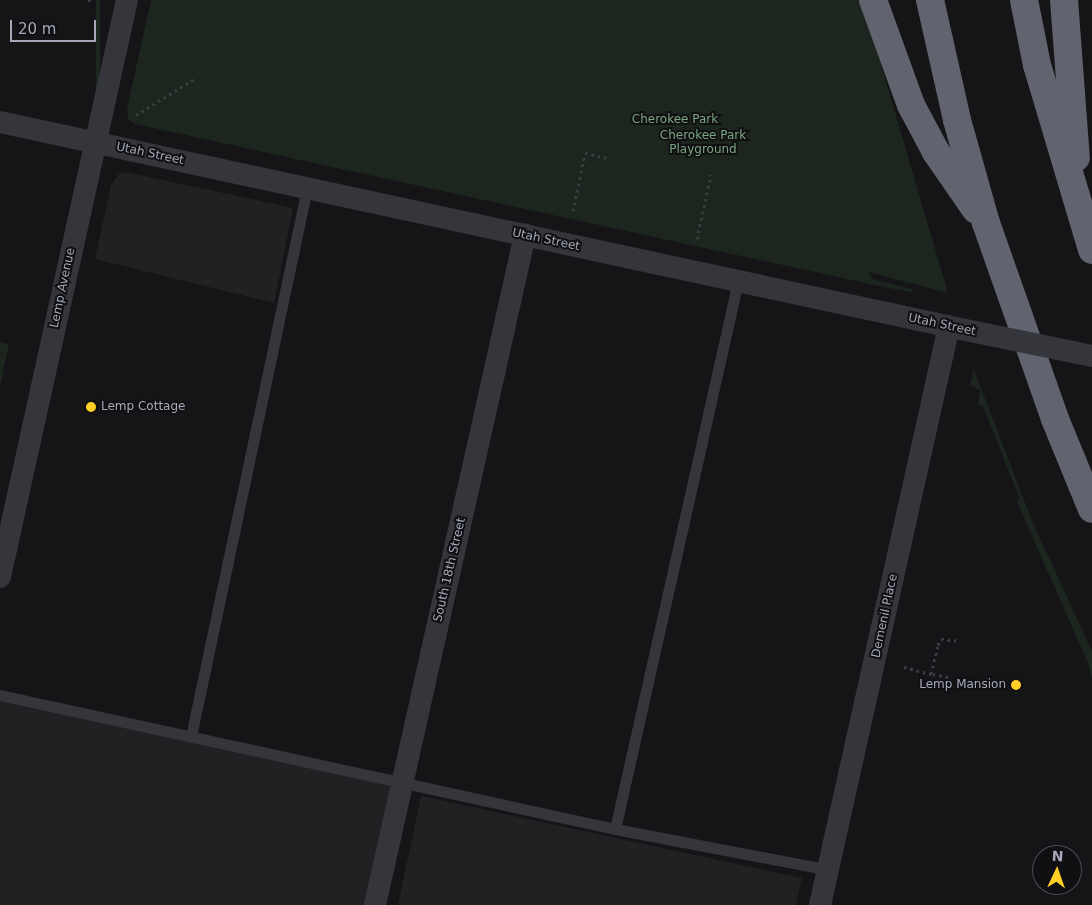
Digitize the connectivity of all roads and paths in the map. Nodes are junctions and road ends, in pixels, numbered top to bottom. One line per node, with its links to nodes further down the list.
1 (88, 0): 7 (path)
2 (127, 0): 11 (street, Lemp Avenue)
3 (873, 0): 17 (highway)
4 (930, 0): 17 (highway)
5 (1024, 0): 16 (highway)
6 (1064, 0): 16 (highway)
7 (94, 1)
8 (194, 79): 9 (path)
9 (136, 115)
10 (0, 122): 11 (street, Utah Street)
11 (96, 143): 14 (street, Utah Street); 25 (street, Lemp Avenue)
12 (607, 158): 15 (path)
13 (711, 174): 19 (path)
14 (307, 188): 18 (street, Utah Street); 31 (lane)
15 (572, 211)
16 (1080, 217): 20 (highway)
17 (986, 223): 24 (highway)
18 (525, 235): 21 (street, Utah Street); 32 (street, South 18th Street)
19 (697, 238)
20 (1092, 250)
21 (738, 281): 22 (street, Utah Street); 33 (lane)
22 (955, 327): 23 (street, Utah Street, bridge); 34 (street, Demenil Place)
23 (1092, 356)
24 (1092, 509)
25 (0, 576)
26 (960, 641): 28 (path)
27 (904, 667): 28 (path)
28 (930, 674): 29 (path)
29 (948, 677)
30 (0, 695): 31 (lane)
31 (191, 736): 32 (lane)
32 (403, 783): 33 (lane); 35 (street, South 18th Street)
33 (615, 829): 34 (lane)
34 (829, 870): 36 (street, Demenil Place)
35 (376, 905)
36 (820, 905)

